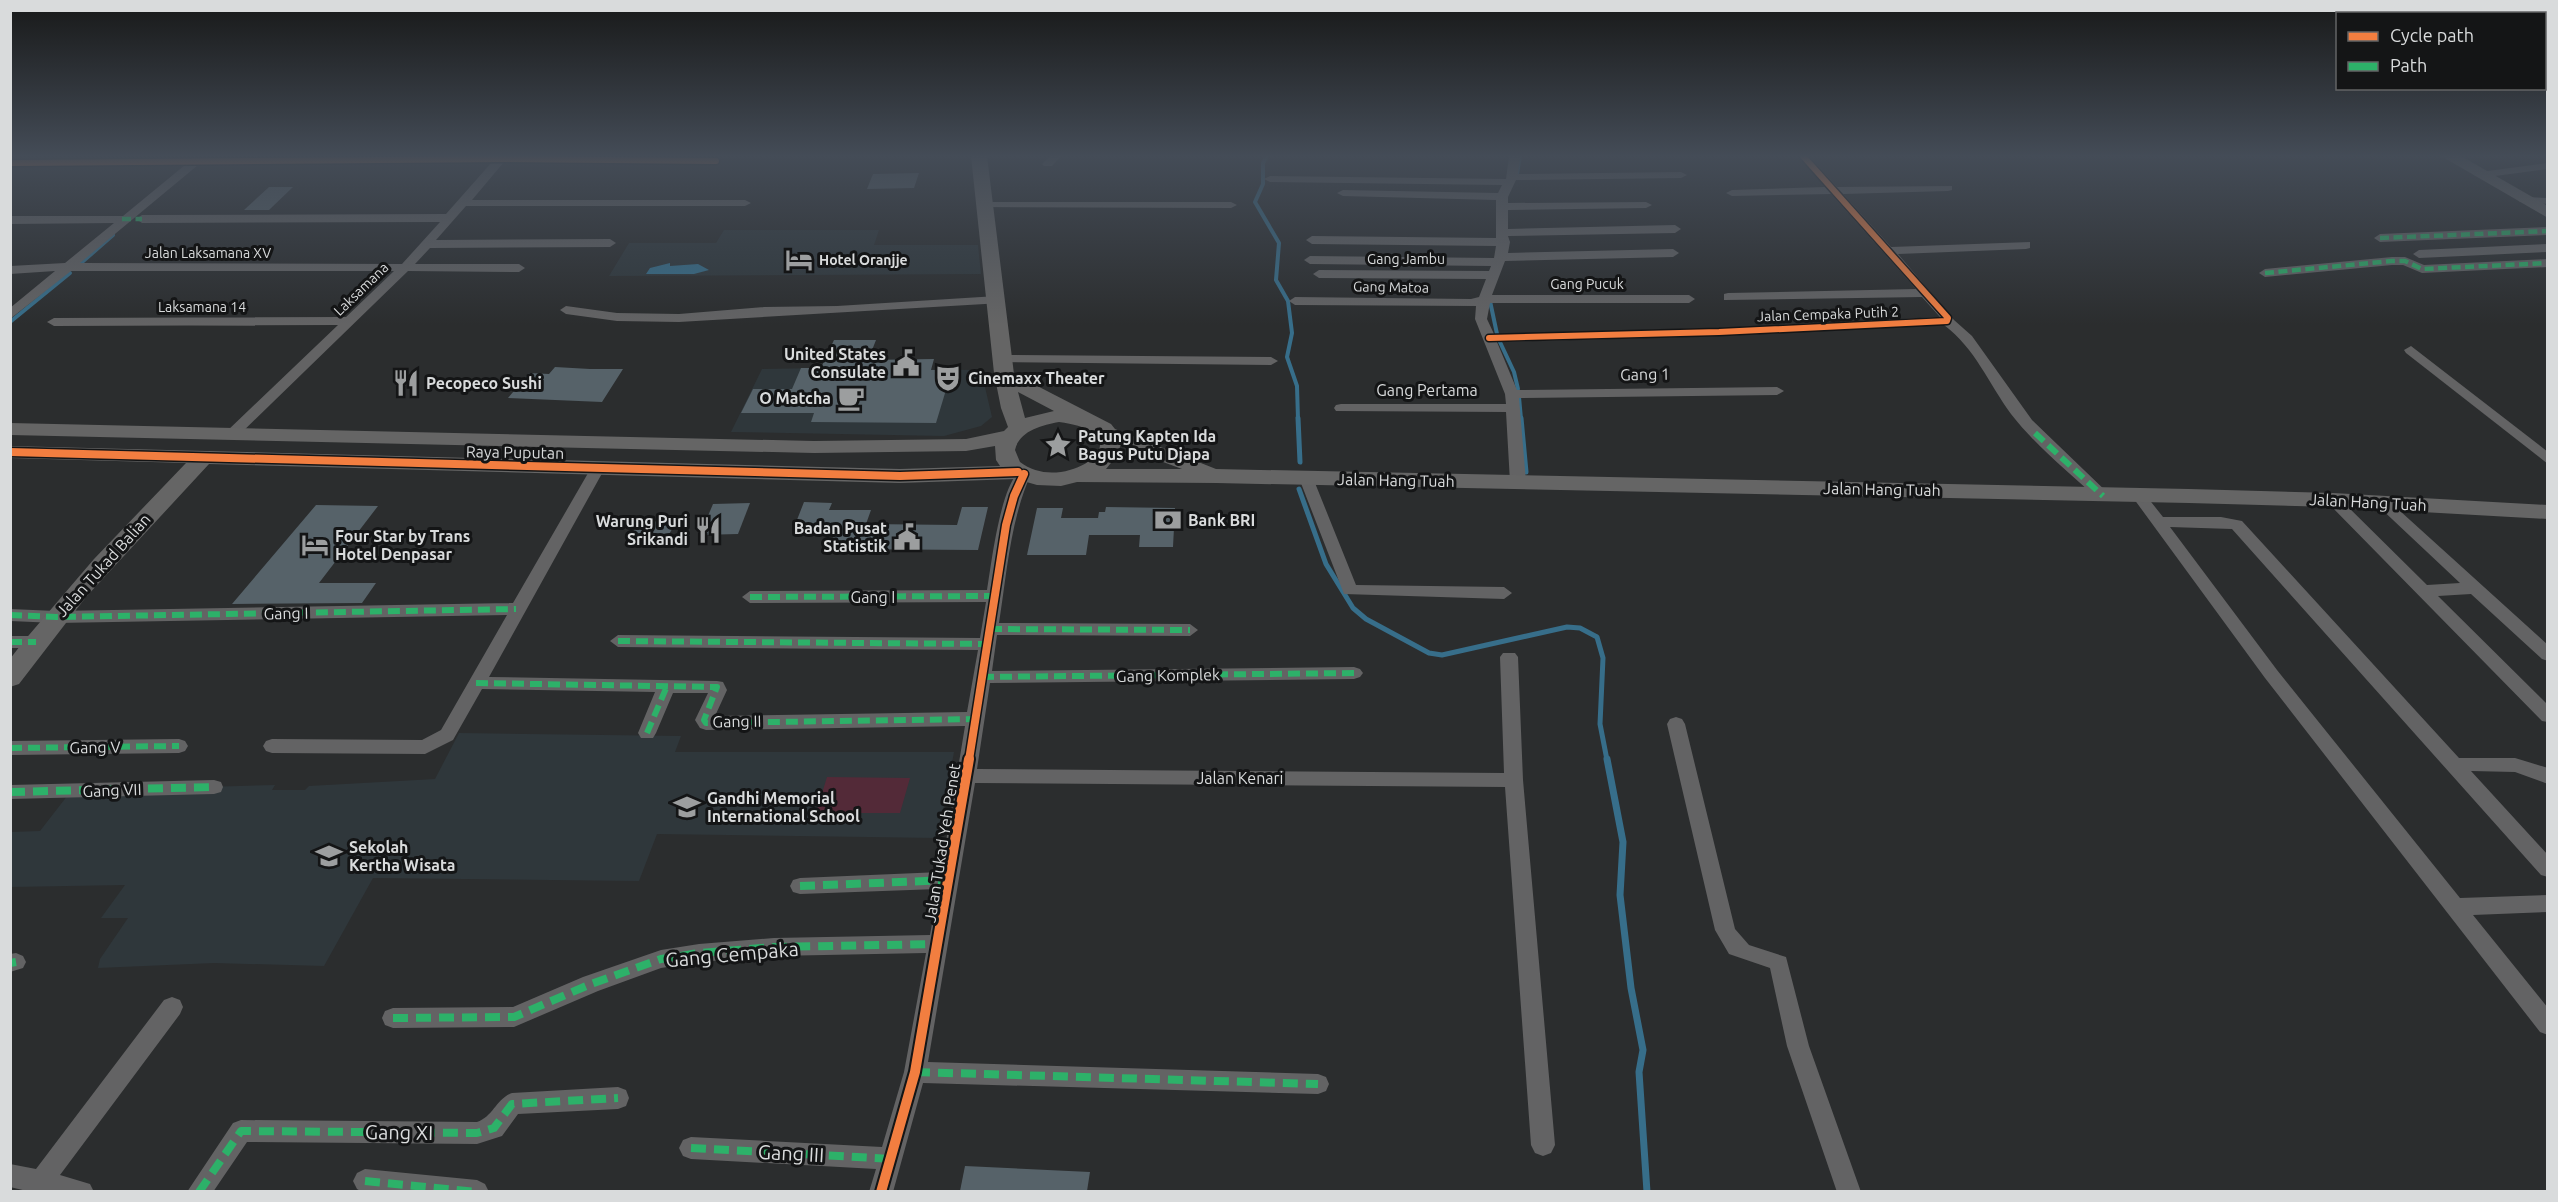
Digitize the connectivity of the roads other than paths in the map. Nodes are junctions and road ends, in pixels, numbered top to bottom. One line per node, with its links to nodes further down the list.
1 (131, 212): 7 (street)
2 (456, 212): 6 (street, Laksamana)
3 (986, 212): 35 (main road)
4 (1501, 212): 18 (street)
5 (1851, 212): 19 (street)
6 (451, 218): 8 (street); 14 (street, Laksamana)
7 (122, 219): 9 (street); 24 (street)
8 (142, 219)
9 (10, 220)
10 (1675, 229): 18 (street)
11 (2547, 231): 12 (street)
12 (2380, 238)
13 (610, 243): 14 (street)
14 (427, 244): 25 (street, Laksamana)
15 (1317, 244): 18 (street)
16 (2026, 245): 19 (street)
17 (2547, 248): 21 (street)
18 (1502, 249): 20 (street); 22 (street); 30 (street)
19 (1889, 251): 31 (street)
20 (1673, 253)
21 (2419, 254)
22 (1310, 260)
23 (2547, 263): 29 (street)
24 (67, 267): 25 (street, Jalan Laksamana XV); 27 (street, Jalan Laksamana XV); 38 (street)
25 (405, 268): 26 (street, Jalan Laksamana XV); 39 (street, Laksamana)
26 (519, 268)
27 (10, 270)
28 (1319, 273): 30 (street, Gang Jambu)
29 (2265, 273)
30 (1493, 275): 33 (street)
31 (1925, 292): 32 (street); 40 (street)
32 (1728, 297)
33 (1485, 299): 34 (street, Gang Pucuk); 36 (street, Gang Matoa); 42 (street)
34 (1689, 299)
35 (997, 300): 37 (street); 45 (main road)
36 (1295, 301)
37 (566, 310)
38 (10, 315)
39 (350, 321): 41 (street, Laksamana 14); 54 (street, Laksamana)
40 (1947, 321): 42 (street, Jalan Cempaka Putih 2); 65 (street)
41 (54, 322)
42 (1489, 338): 47 (street)
43 (2411, 350): 58 (street)
44 (1271, 361): 45 (street)
45 (1004, 368): 49 (main road); 52 (main road)
46 (1777, 391): 47 (street, Gang 1)
47 (1513, 401): 48 (street, Gang Pertama); 64 (street)
48 (1341, 408)
49 (1087, 419): 52 (main road); 53 (main road)
50 (10, 429): 51 (main road, Raya Puputan)
51 (70, 431): 54 (main road, Raya Puputan); 56 (main road)
52 (1015, 433): 54 (main road, Raya Puputan); 60 (main road)
53 (1109, 434): 61 (main road); 62 (main road, Jalan Hang Tuah)
54 (231, 435)
55 (10, 452): 56 (main road, Raya Puputan)
56 (46, 453): 57 (main road, Raya Puputan)
57 (203, 458): 59 (main road, Raya Puputan); 78 (main road, Jalan Tukad Balian)
58 (2547, 460)
59 (598, 468): 60 (main road, Raya Puputan); 76 (street)
60 (1026, 475): 61 (main road); 74 (street, Jalan Tukad Yeh Penet)
61 (1078, 476): 62 (main road, Jalan Hang Tuah)
62 (1216, 476): 63 (main road, Jalan Hang Tuah)
63 (1306, 478): 64 (main road, Jalan Hang Tuah); 73 (street)
64 (1518, 482): 65 (main road, Jalan Hang Tuah)
65 (2103, 496): 66 (main road, Jalan Hang Tuah)
66 (2139, 496): 67 (main road, Jalan Hang Tuah); 70 (street)
67 (2333, 500): 68 (main road, Jalan Hang Tuah); 72 (street)
68 (2384, 504): 69 (main road, Jalan Hang Tuah); 71 (street)
69 (2547, 512)
70 (2158, 522): 98 (street); 108 (street)
71 (2475, 588): 72 (street); 84 (street)
72 (2421, 591): 91 (street)
73 (1504, 593)
74 (995, 596): 75 (street, Gang I); 80 (street, Jalan Tukad Yeh Penet)
75 (750, 597)
76 (516, 609): 78 (street, Gang I); 89 (street)
77 (10, 615): 78 (street)
78 (56, 617): 83 (main road, Jalan Tukad Balian)
79 (1190, 630): 80 (street)
80 (989, 636): 81 (street); 87 (street, Jalan Tukad Yeh Penet)
81 (618, 641)
82 (10, 642): 83 (street)
83 (36, 642): 88 (main road, Jalan Tukad Balian)
84 (2547, 655)
85 (1509, 657): 101 (street)
86 (1354, 673): 87 (street, Gang Komplek)
87 (982, 677): 92 (street, Jalan Tukad Yeh Penet)
88 (10, 678)
89 (476, 683): 90 (street, Gang II); 96 (street)
90 (667, 686): 92 (street, Gang II); 94 (street)
91 (2547, 716)
92 (975, 719): 99 (street, Jalan Tukad Yeh Penet)
93 (1676, 724): 126 (street)
94 (647, 733)
95 (179, 746): 97 (street, Gang V)
96 (272, 746)
97 (10, 748)
98 (2456, 765): 100 (street); 104 (street)
99 (967, 776): 101 (street, Jalan Kenari); 105 (street, Jalan Tukad Yeh Penet)
100 (2547, 777)
101 (1514, 780): 116 (street)
102 (214, 787): 103 (street, Gang VII)
103 (10, 792)
104 (2547, 869)
105 (950, 880): 106 (street); 109 (street, Jalan Tukad Yeh Penet)
106 (800, 886)
107 (2547, 903): 108 (street)
108 (2455, 908): 112 (street)
109 (939, 944): 111 (street, Gang Cempaka); 113 (street, Jalan Tukad Yeh Penet)
110 (172, 1007): 121 (street)
111 (393, 1018)
112 (2547, 1025)
113 (915, 1072): 114 (street); 118 (street, Jalan Tukad Yeh Penet)
114 (1317, 1084)
115 (618, 1098): 123 (street, Gang XI)
116 (1543, 1145)
117 (691, 1148): 118 (street, Gang III)
118 (892, 1159): 125 (street, Jalan Tukad Yeh Penet)
119 (10, 1175): 121 (street)
120 (365, 1181): 124 (street)
121 (41, 1182): 122 (street)
122 (82, 1191)
123 (199, 1191)
124 (477, 1191)
125 (881, 1191)
126 (1849, 1191)

